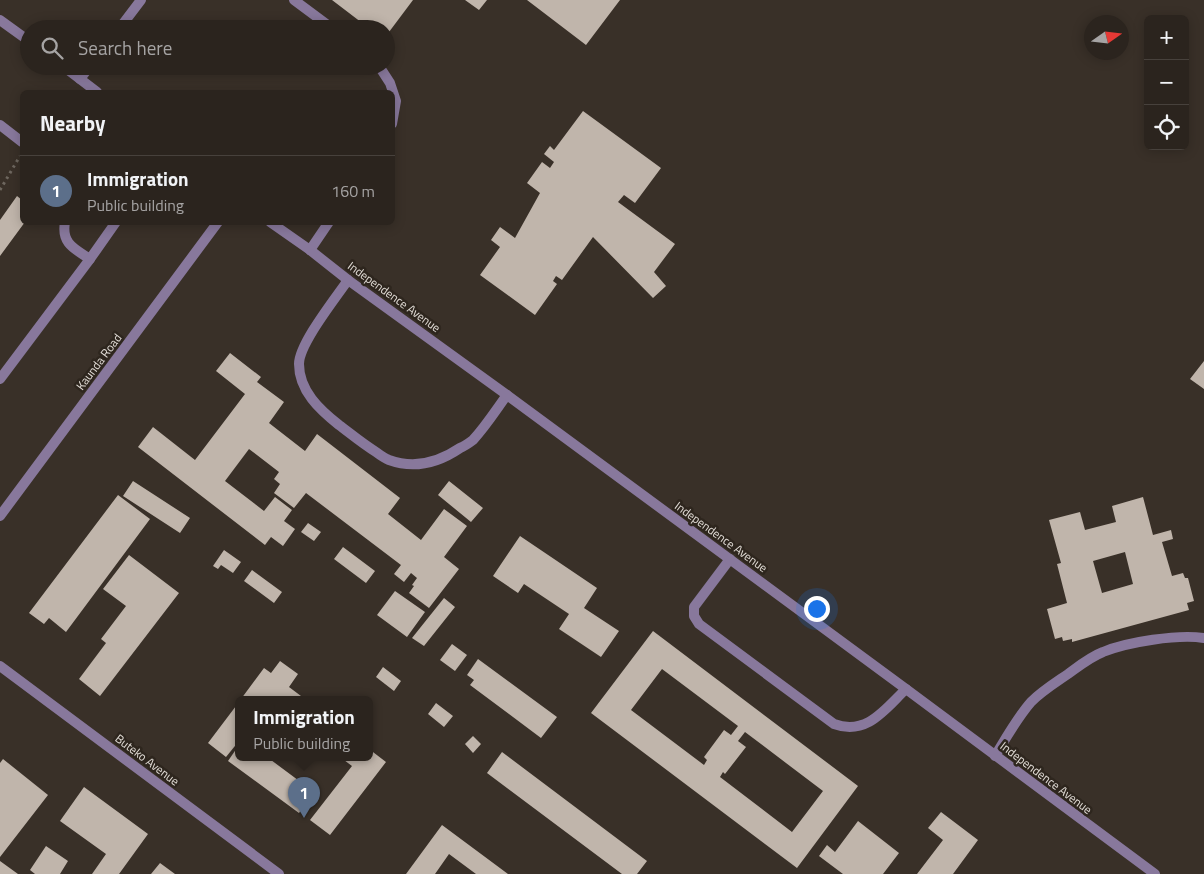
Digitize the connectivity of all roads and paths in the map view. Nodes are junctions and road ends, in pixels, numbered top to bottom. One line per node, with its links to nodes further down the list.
1 (141, 0): 4 (street)
2 (294, 0): 5 (street)
3 (0, 20): 6 (street)
4 (125, 20)
5 (321, 20)
6 (20, 34)
7 (75, 75): 10 (street)
8 (83, 75): 10 (street)
9 (385, 75): 12 (street)
10 (80, 79): 11 (street)
11 (94, 90)
12 (392, 90)
13 (0, 125): 14 (street)
14 (20, 140)
15 (20, 155): 16 (path)
16 (0, 190)
17 (64, 225): 23 (street)
18 (114, 225): 23 (street)
19 (216, 225): 27 (street, Kaunda Road)
20 (274, 225): 22 (street, Independence Avenue)
21 (327, 225): 22 (street)
22 (310, 250): 24 (street, Independence Avenue)
23 (90, 260): 25 (street)
24 (348, 280): 26 (street, Independence Avenue); 26 (street)
25 (0, 379)
26 (507, 394): 28 (street, Independence Avenue)
27 (0, 516)
28 (730, 560): 31 (street, Independence Avenue); 31 (street)
29 (1204, 638): 32 (street)
30 (0, 666): 33 (street, Buteko Avenue)
31 (906, 689): 32 (street, Independence Avenue)
32 (995, 756): 34 (street, Independence Avenue)
33 (279, 874)
34 (1155, 874)

